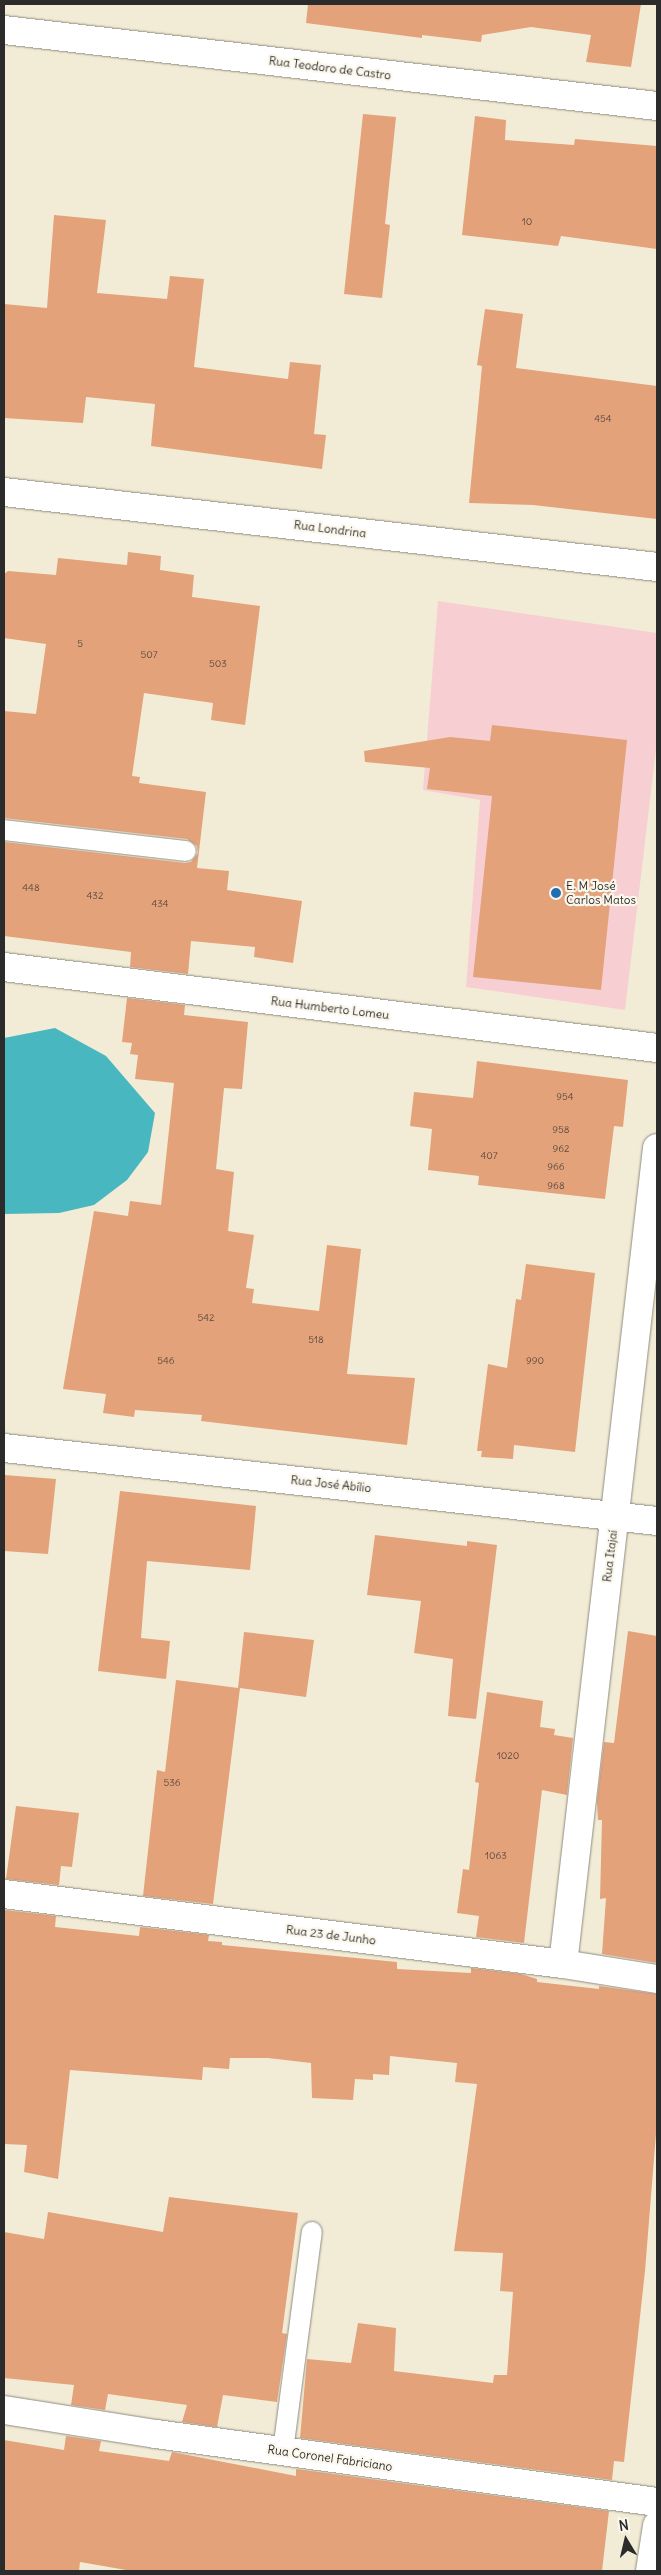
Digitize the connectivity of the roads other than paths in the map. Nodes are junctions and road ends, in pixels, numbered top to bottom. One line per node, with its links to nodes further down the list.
1 (4, 30): 2 (street, Rua Teodoro de Castro)
2 (657, 106)
3 (4, 492): 4 (street, Rua Londrina)
4 (657, 567)
5 (4, 830): 6 (lane)
6 (186, 851)
7 (4, 968): 8 (street, Rua Humberto Lomeu)
8 (657, 1048)
9 (657, 1148): 11 (street, Rua Itajaí)
10 (4, 1448): 11 (street, Rua José Abílio)
11 (614, 1516): 12 (street, Rua José Abílio); 14 (street, Rua Itajaí)
12 (657, 1521)
13 (4, 1894): 14 (street, Rua 23 de Junho)
14 (563, 1964): 15 (street, Rua 23 de Junho)
15 (657, 1979)
16 (312, 2232): 18 (lane)
17 (4, 2410): 18 (street, Rua Coronel Fabriciano)
18 (283, 2452): 19 (street, Rua Coronel Fabriciano)
19 (657, 2502)
20 (657, 2526): 21 (street)
21 (650, 2571)

